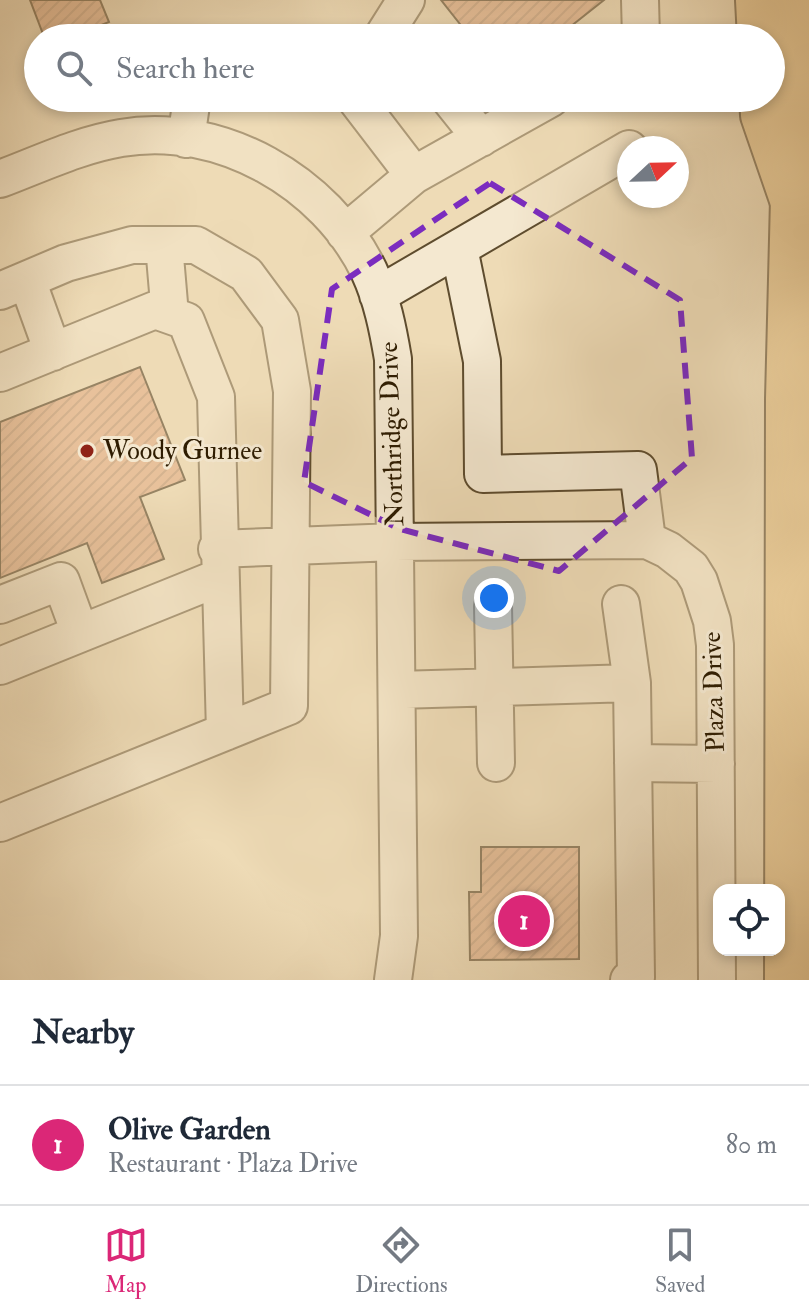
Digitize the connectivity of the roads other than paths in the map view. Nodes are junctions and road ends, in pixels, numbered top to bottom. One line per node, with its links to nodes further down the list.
1 (640, 0): 4 (street)
2 (758, 0): 5 (main road)
3 (798, 0): 16 (main road)
4 (641, 24)
5 (759, 24)
6 (190, 112): 12 (street)
7 (366, 112): 14 (street)
8 (460, 112): 11 (street)
9 (526, 112): 11 (street)
10 (763, 112): 16 (main road)
11 (481, 138): 14 (street)
12 (186, 139): 15 (street, Northridge Drive); 17 (street, Northridge Drive)
13 (617, 156): 19 (street)
14 (414, 175): 17 (street)
15 (0, 179)
16 (794, 205): 45 (main road)
17 (345, 233): 21 (street, Northridge Drive)
18 (164, 245): 20 (street); 22 (street); 27 (street)
19 (459, 248): 21 (street); 25 (street)
20 (14, 285): 23 (street)
21 (378, 295): 26 (street, Northridge Drive)
22 (170, 315): 23 (street); 28 (street)
23 (53, 352): 24 (street)
24 (0, 373)
25 (647, 540): 26 (street); 40 (street, Plaza Drive)
26 (395, 542): 27 (street); 36 (street, Northridge Drive)
27 (289, 545): 28 (street); 37 (street)
28 (218, 563): 32 (street); 37 (street)
29 (621, 604): 34 (street)
30 (0, 605): 32 (street)
31 (493, 606): 35 (street)
32 (80, 633): 33 (street)
33 (0, 666)
34 (632, 683): 35 (street); 39 (street)
35 (494, 687): 36 (street); 38 (street)
36 (397, 690): 42 (street, Northridge Drive)
37 (225, 732): 41 (street)
38 (496, 763)
39 (633, 763): 40 (street); 43 (street)
40 (716, 764): 44 (street, Plaza Drive)
41 (0, 823)
42 (393, 980)
43 (629, 980)
44 (717, 980)
45 (787, 980)

